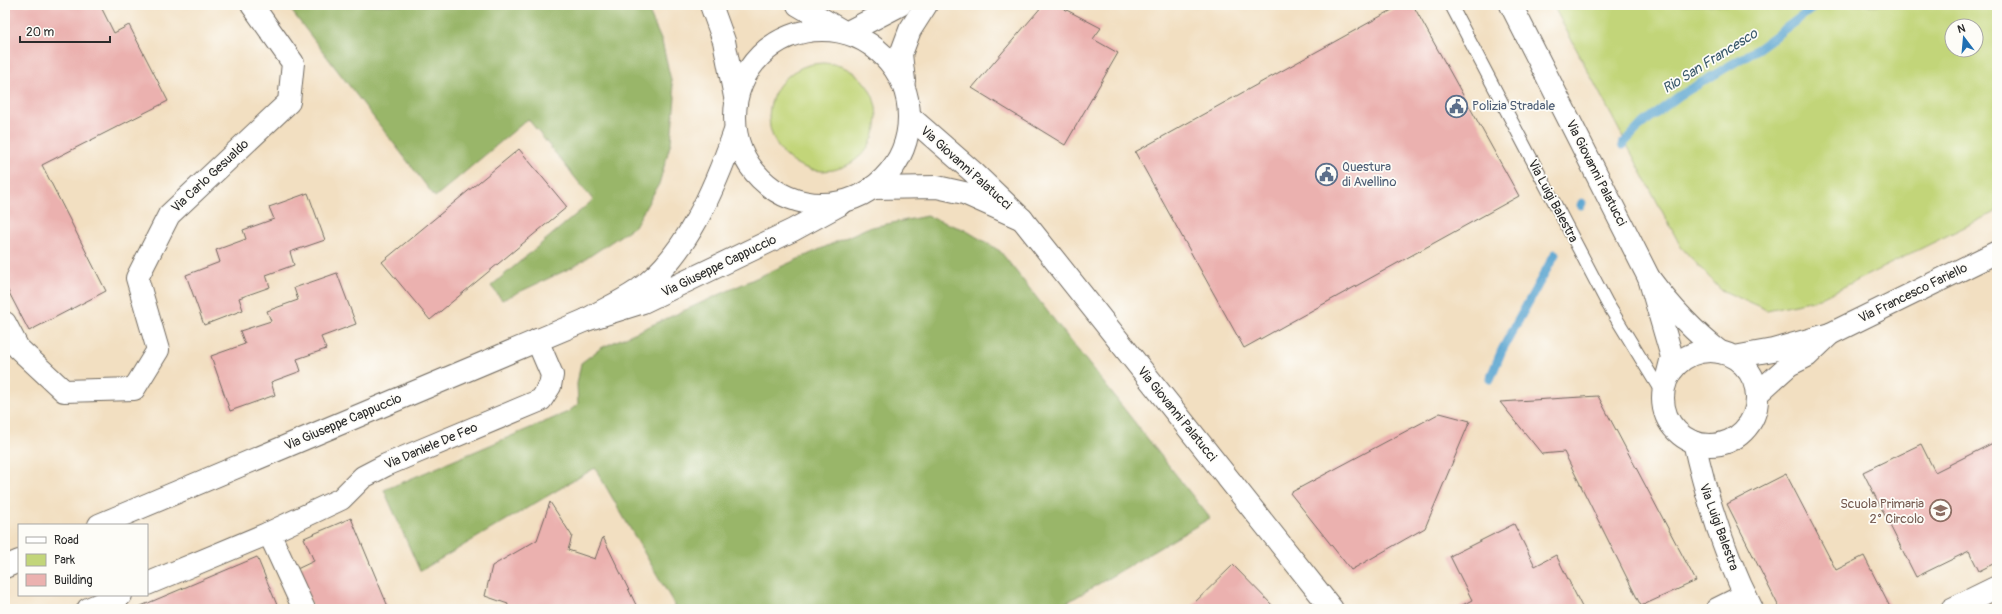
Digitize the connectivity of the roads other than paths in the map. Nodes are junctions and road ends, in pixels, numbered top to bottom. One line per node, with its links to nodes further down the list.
1 (252, 5): 19 (street, Via Carlo Gesualdo)
2 (711, 5): 10 (street)
3 (798, 5): 8 (street)
4 (900, 5): 8 (street)
5 (926, 5): 9 (street)
6 (1451, 5): 23 (lane, Via Luigi Balestra)
7 (1511, 5): 17 (street, Via Giovanni Palatucci)
8 (846, 33): 9 (street); 10 (street)
9 (905, 89): 11 (street)
10 (736, 102): 12 (street)
11 (909, 116): 13 (street); 15 (street, Via Giovanni Palatucci)
12 (735, 131): 14 (street); 18 (street, Via Giuseppe Cappuccio)
13 (872, 188): 14 (street); 15 (street, Via Giovanni Palatucci)
14 (846, 200): 18 (street, Via Giuseppe Cappuccio)
15 (1022, 219): 36 (street, Via Giovanni Palatucci)
16 (1997, 252): 20 (street, Via Francesco Fariello)
17 (1649, 278): 22 (street, Via Giovanni Palatucci); 23 (street, Via Giovanni Palatucci)
18 (586, 320): 21 (street, Via Giuseppe Cappuccio)
19 (5, 323)
20 (1830, 334): 22 (street, Via Francesco Fariello); 24 (street, Via Francesco Fariello)
21 (537, 340): 26 (street, Via Giuseppe Cappuccio); 27 (street, Via Daniele De Feo)
22 (1727, 354): 23 (street); 24 (street)
23 (1665, 385): 25 (street)
24 (1757, 394): 25 (street)
25 (1694, 442): 33 (street, Via Luigi Balestra)
26 (101, 524)
27 (269, 534): 30 (street, Via Daniele De Feo); 35 (street)
28 (18, 561): 29 (street)
29 (5, 567)
30 (148, 584)
31 (1997, 587): 38 (street)
32 (119, 596): 34 (street)
33 (1748, 602): 37 (street)
34 (88, 609)
35 (304, 609)
36 (1332, 609)
37 (1717, 609)
38 (1952, 609)

